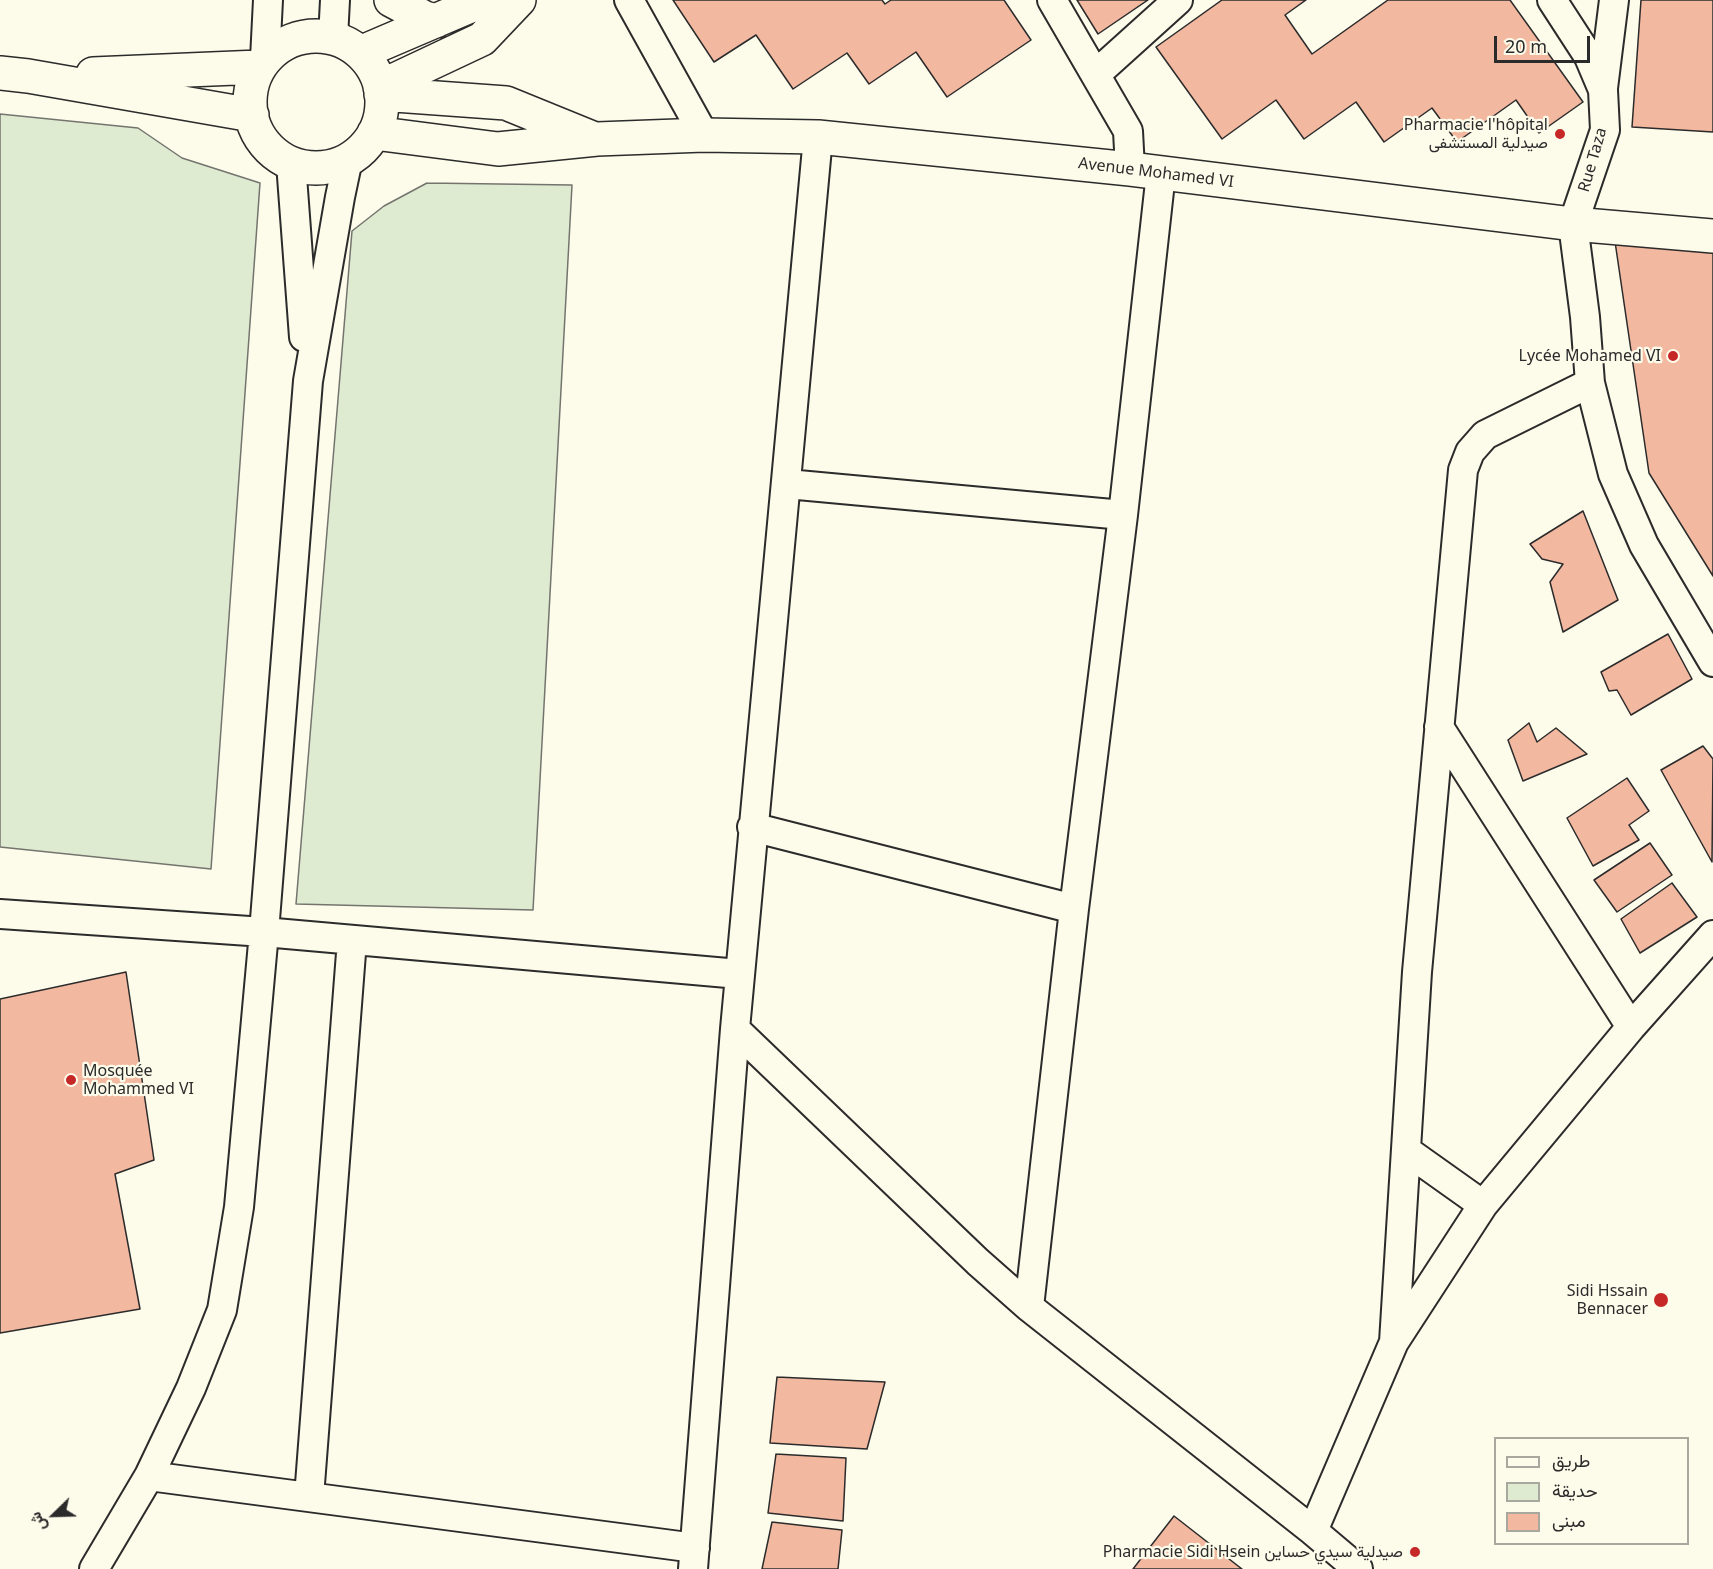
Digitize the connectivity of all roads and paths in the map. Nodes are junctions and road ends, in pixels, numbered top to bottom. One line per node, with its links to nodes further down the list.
1 (268, 0): 13 (street)
2 (335, 0): 12 (street)
3 (391, 0): 11 (main road)
4 (484, 0): 11 (main road)
5 (519, 0): 17 (main road)
6 (629, 0): 20 (street)
7 (1052, 0): 14 (street)
8 (1178, 0): 14 (street)
9 (1552, 0): 16 (street, Rue Taza)
10 (1614, 0): 16 (street)
11 (436, 21): 12 (main road)
12 (346, 45): 13 (main road); 17 (main road)
13 (262, 63): 15 (main road); 18 (main road)
14 (1096, 74): 25 (street)
15 (14, 75): 18 (main road)
16 (1603, 90): 26 (street, Rue Taza)
17 (380, 91): 19 (main road); 22 (main road)
18 (252, 116): 24 (main road)
19 (374, 133): 22 (main road, Avenue Mohamed VI); 23 (main road)
20 (704, 135): 21 (main road, Avenue Mohamed VI); 22 (main road, Avenue Mohamed VI)
21 (818, 137): 25 (main road, Avenue Mohamed VI); 30 (street)
22 (597, 139)
23 (348, 159): 24 (main road); 28 (street)
24 (291, 163): 28 (street)
25 (1145, 171): 26 (main road, Avenue Mohamed VI); 31 (street)
26 (1573, 224): 27 (main road, Avenue Mohamed VI); 29 (street)
27 (1713, 236)
28 (308, 381): 37 (street)
29 (1590, 383): 32 (street); 33 (street)
30 (787, 484): 31 (street); 34 (street)
31 (1123, 515): 35 (street)
32 (1713, 662)
33 (1439, 727): 41 (street); 43 (street)
34 (752, 827): 35 (street); 40 (street)
35 (1074, 909): 45 (street)
36 (0, 914): 37 (street)
37 (264, 932): 39 (street); 47 (street)
38 (1713, 935): 41 (street)
39 (352, 940): 40 (street); 48 (street)
40 (739, 974): 42 (street)
41 (1631, 1027): 44 (street)
42 (735, 1029): 45 (street); 50 (street)
43 (1407, 1151): 44 (street); 46 (street)
44 (1483, 1205): 46 (street)
45 (1029, 1307): 49 (street)
46 (1394, 1342): 49 (street)
47 (149, 1476): 48 (street); 51 (street)
48 (309, 1497): 50 (street)
49 (1313, 1531): 52 (street)
50 (694, 1558)
51 (94, 1569)
52 (1358, 1569)

